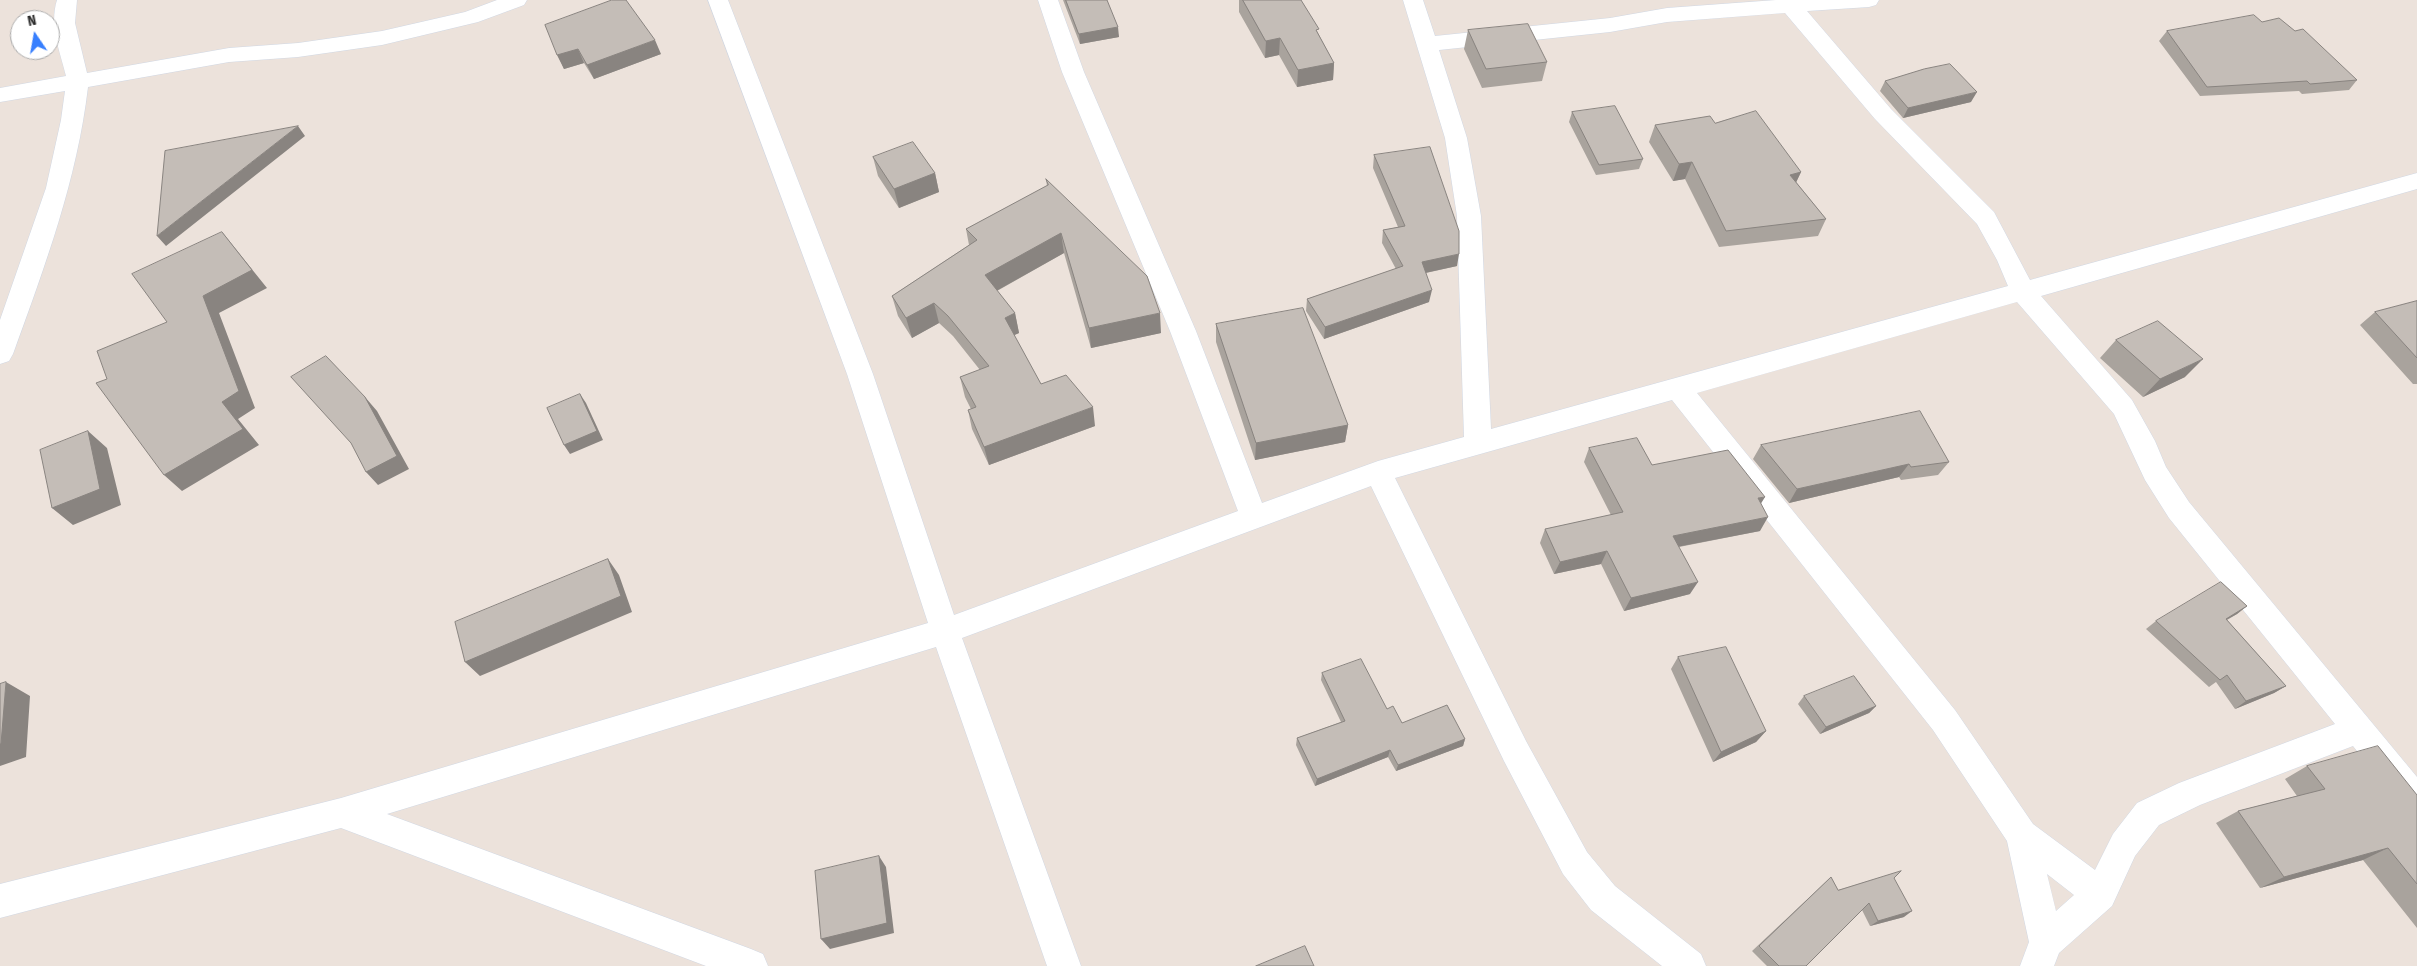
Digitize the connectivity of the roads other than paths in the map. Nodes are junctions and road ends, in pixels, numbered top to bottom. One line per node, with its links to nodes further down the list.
1 (66, 0): 9 (street)
2 (517, 0): 9 (street)
3 (718, 0): 18 (street)
4 (1048, 0): 17 (street)
5 (1413, 0): 8 (street)
6 (1869, 0): 7 (street)
7 (1788, 3): 8 (street); 12 (street)
8 (1427, 44): 15 (street)
9 (78, 82): 10 (street); 13 (street)
10 (0, 95)
11 (2417, 181): 12 (street)
12 (2022, 292): 14 (street); 19 (street)
13 (0, 354)
14 (1678, 388): 15 (street); 22 (street)
15 (1478, 444): 16 (street)
16 (1378, 472): 17 (street); 28 (street)
17 (1254, 517): 18 (street)
18 (945, 631): 21 (street); 27 (street)
19 (2359, 729): 20 (street); 23 (street)
20 (2417, 801)
21 (341, 814): 24 (street); 26 (street)
22 (2022, 835): 23 (street); 25 (street)
23 (2100, 894): 25 (street)
24 (0, 901)
25 (2041, 954)
26 (751, 966)
27 (1064, 966)
28 (1689, 966)

